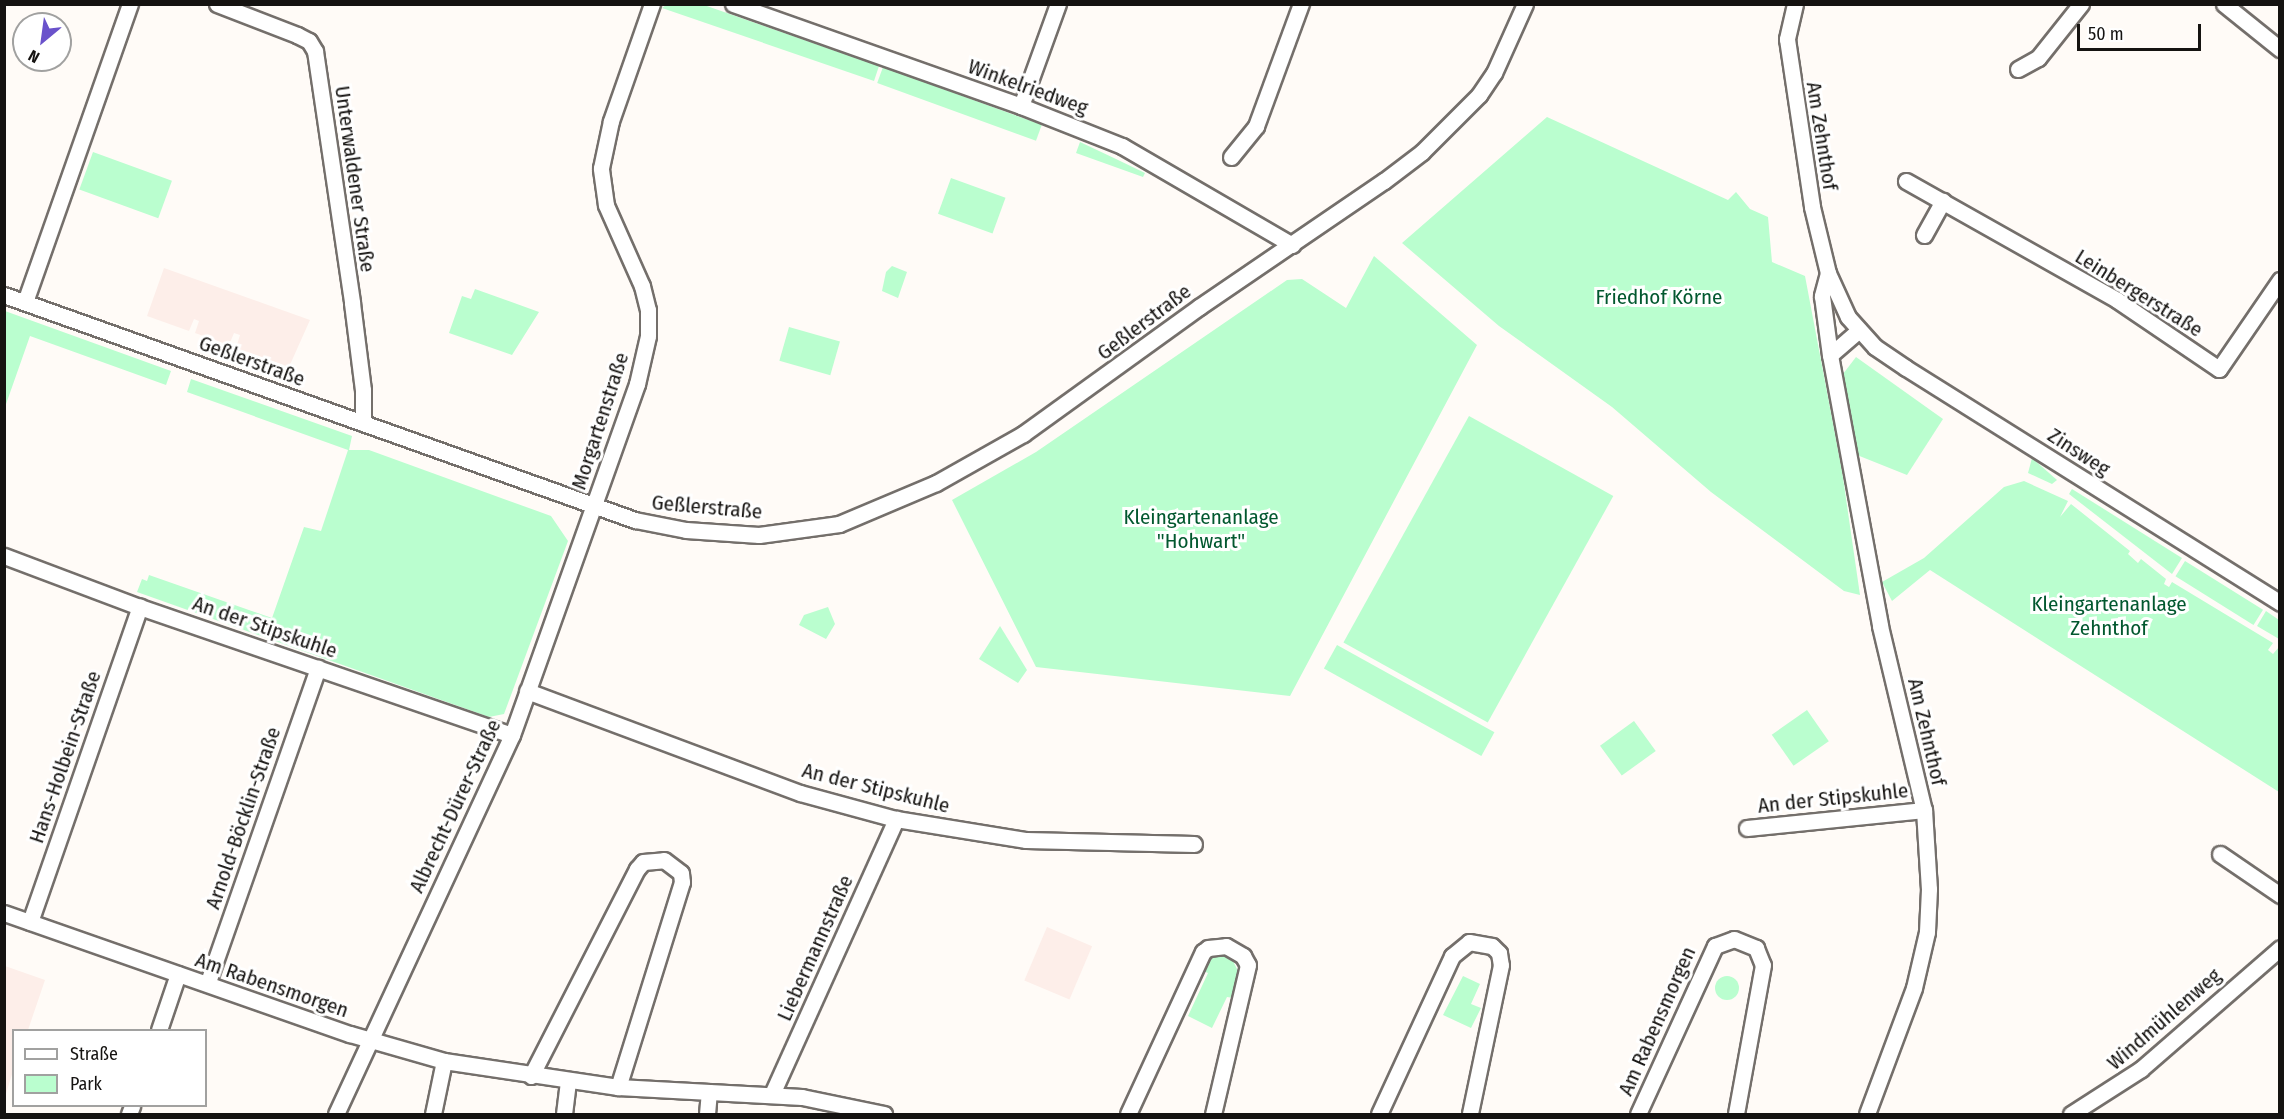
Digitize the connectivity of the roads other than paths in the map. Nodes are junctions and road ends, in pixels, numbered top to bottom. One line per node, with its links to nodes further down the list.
1 (130, 4): 22 (street)
2 (217, 4): 25 (street, Unterwaldener Straße)
3 (652, 4): 26 (street, Morgartenstraße)
4 (733, 4): 13 (street, Winkelriedweg)
5 (1058, 4): 13 (street)
6 (1301, 4): 14 (street)
7 (1525, 4): 18 (street, Geßlerstraße)
8 (1795, 4): 19 (street, Am Zehnthof)
9 (2081, 4): 12 (street)
10 (2224, 4): 11 (street)
11 (2280, 49)
12 (2018, 69)
13 (1021, 106): 18 (street, Winkelriedweg)
14 (1231, 157)
15 (1906, 181): 16 (street, Leinbergerstraße)
16 (1943, 201): 17 (street); 20 (street, Leinbergerstraße)
17 (1924, 235)
18 (1292, 245): 26 (street, Geßlerstraße)
19 (1828, 273): 23 (street, Am Zehnthof); 24 (street, Am Zehnthof)
20 (2280, 280)
21 (4, 295): 22 (street, Geßlerstraße)
22 (25, 302): 25 (street, Geßlerstraße)
23 (1859, 330): 24 (street); 28 (street, Zinsweg)
24 (1830, 355): 33 (street, Am Zehnthof)
25 (363, 423): 26 (street, Geßlerstraße)
26 (594, 507): 31 (street, Albrecht-Dürer-Straße)
27 (4, 556): 29 (street, An der Stipskuhle)
28 (2280, 603)
29 (140, 607): 30 (street, An der Stipskuhle); 40 (street, Hans-Holbein-Straße)
30 (318, 668): 32 (street, An der Stipskuhle); 43 (street, Arnold-Böcklin-Straße)
31 (527, 691): 32 (street, Albrecht-Dürer-Straße); 34 (street, An der Stipskuhle)
32 (512, 735): 45 (street, Albrecht-Dürer-Straße)
33 (1924, 810): 35 (street, An der Stipskuhle); 63 (street, Am Zehnthof)
34 (896, 819): 36 (street, An der Stipskuhle); 51 (street, Liebermannstraße)
35 (1747, 828)
36 (1194, 844)
37 (2220, 854): 38 (street)
38 (2280, 895)
39 (4, 913): 40 (street, Am Rabensmorgen)
40 (30, 922): 42 (street, Am Rabensmorgen)
41 (2280, 948): 64 (street, Windmühlenweg)
42 (178, 974): 43 (street, Am Rabensmorgen); 44 (street)
43 (208, 982): 45 (street, Am Rabensmorgen)
44 (159, 1029)
45 (369, 1040): 46 (street, Am Rabensmorgen); 52 (street, Albrecht-Dürer-Straße)
46 (444, 1061): 47 (street, Am Rabensmorgen); 53 (street)
47 (531, 1076): 48 (street, Am Rabensmorgen); 49 (street)
48 (568, 1081): 49 (street, Am Rabensmorgen); 54 (street)
49 (618, 1087): 50 (street, Am Rabensmorgen)
50 (709, 1092): 51 (street, Am Rabensmorgen); 55 (street)
51 (772, 1094): 56 (street, Am Rabensmorgen)
52 (336, 1114)
53 (433, 1114)
54 (564, 1114)
55 (707, 1114)
56 (884, 1114)
57 (1128, 1114): 58 (street)
58 (1214, 1114)
59 (1379, 1114): 60 (street)
60 (1470, 1114)
61 (1638, 1114): 62 (street, Am Rabensmorgen)
62 (1736, 1114)
63 (1867, 1114)
64 (2071, 1114)

